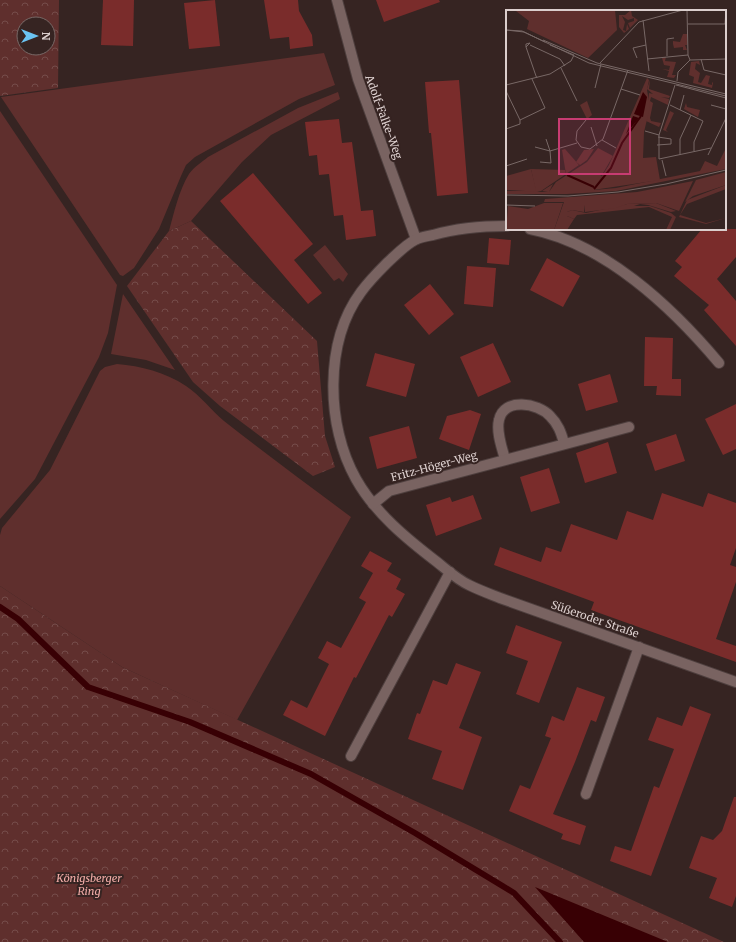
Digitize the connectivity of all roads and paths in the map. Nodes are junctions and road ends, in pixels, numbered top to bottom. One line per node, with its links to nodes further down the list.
1 (337, 0): 4 (street, Adolf-Falke-Weg)
2 (506, 226): 4 (street)
3 (536, 230): 5 (street)
4 (416, 239): 9 (street, Süßeroder Straße)
5 (719, 363)
6 (629, 427): 7 (street, Fritz-Höger-Weg)
7 (564, 443): 8 (street, Fritz-Höger-Weg); 8 (street)
8 (505, 460): 9 (street, Fritz-Höger-Weg)
9 (373, 504): 10 (street, Süßeroder Straße)
10 (450, 572): 11 (street, Süßeroder Straße); 13 (street)
11 (639, 647): 12 (street, Süßeroder Straße); 14 (street)
12 (736, 682)
13 (351, 756)
14 (586, 794)

